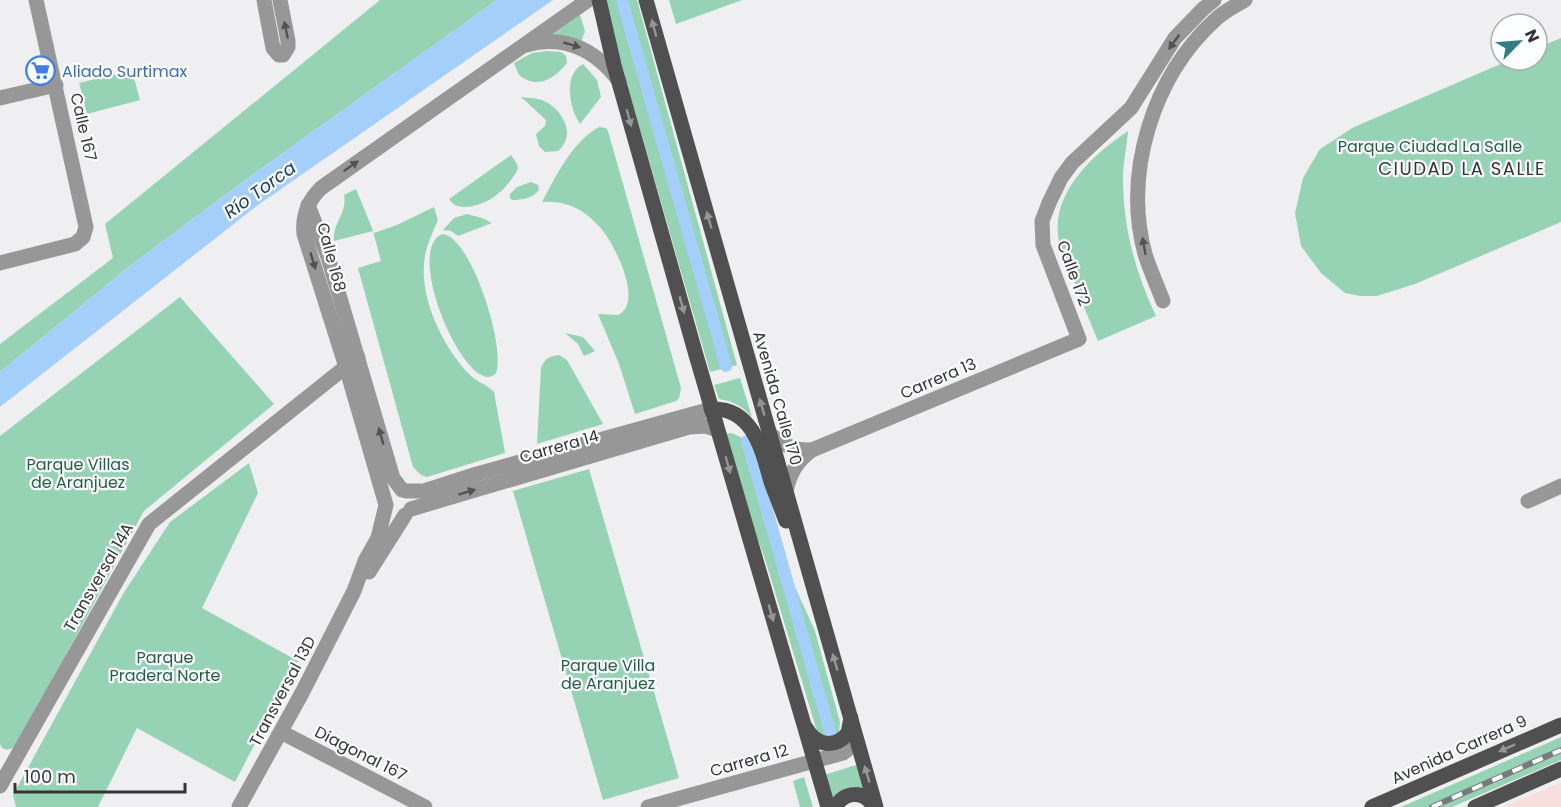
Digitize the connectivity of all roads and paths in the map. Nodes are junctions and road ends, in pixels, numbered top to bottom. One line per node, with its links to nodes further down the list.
1 (36, 0): 11 (street, Calle 167)
2 (264, 0): 3 (street, one-way to 3)
3 (280, 0)
4 (588, 0): 9 (street)
5 (599, 0): 10 (main road)
6 (646, 0): 21 (main road, Avenida Calle 170, one-way to 6)
7 (1214, 0): 14 (street, one-way to 14)
8 (1245, 0): 12 (street)
9 (515, 50): 10 (street, one-way to 10); 18 (street, Calle 168, one-way to 9)
10 (619, 81): 19 (main road, one-way to 19)
11 (56, 84): 13 (street); 15 (street, Calle 167)
12 (1164, 88): 14 (street); 16 (street, one-way to 12)
13 (0, 98)
14 (1131, 108): 17 (street, Calle 172)
15 (0, 262)
16 (1163, 301)
17 (1079, 339): 22 (street, Carrera 13)
18 (352, 362): 24 (street, Calle 168, one-way to 18); 27 (street, Calle 168); 37 (street, Transversal 14A)
19 (711, 409): 20 (main road); 24 (street, Carrera 14); 29 (main road)
20 (717, 430): 28 (street, Carrera 14, one-way to 20); 32 (main road, one-way to 32)
21 (770, 434): 22 (street); 25 (main road, Avenida Calle 170)
22 (812, 450): 25 (street, Carrera 13)
23 (1561, 486): 26 (street)
24 (404, 491): 27 (street); 28 (street)
25 (786, 491): 29 (main road, Avenida Calle 170)
26 (1528, 501)
27 (386, 505): 28 (street); 30 (street)
28 (408, 512): 30 (street)
29 (813, 585): 31 (main road, Avenida Calle 170, one-way to 29)
30 (354, 591): 34 (street, Transversal 13D)
31 (851, 718): 32 (main road); 35 (main road, Avenida Calle 170)
32 (802, 721): 36 (main road)
33 (1561, 725): 46 (main road, Avenida Carrera 9, one-way to 46)
34 (281, 732): 40 (street, Transversal 13D); 41 (street, Diagonal 167)
35 (857, 742): 36 (street, Carrera 12); 45 (main road, Avenida Calle 170, one-way to 35)
36 (814, 761): 42 (street, Carrera 12); 43 (main road)
37 (7, 762): 39 (street, Transversal 14A)
38 (1561, 769): 47 (main road)
39 (0, 786)
40 (239, 807)
41 (425, 807)
42 (648, 807)
43 (828, 807)
44 (835, 807): 45 (main road)
45 (875, 807)
46 (1372, 807)
47 (1474, 807)

